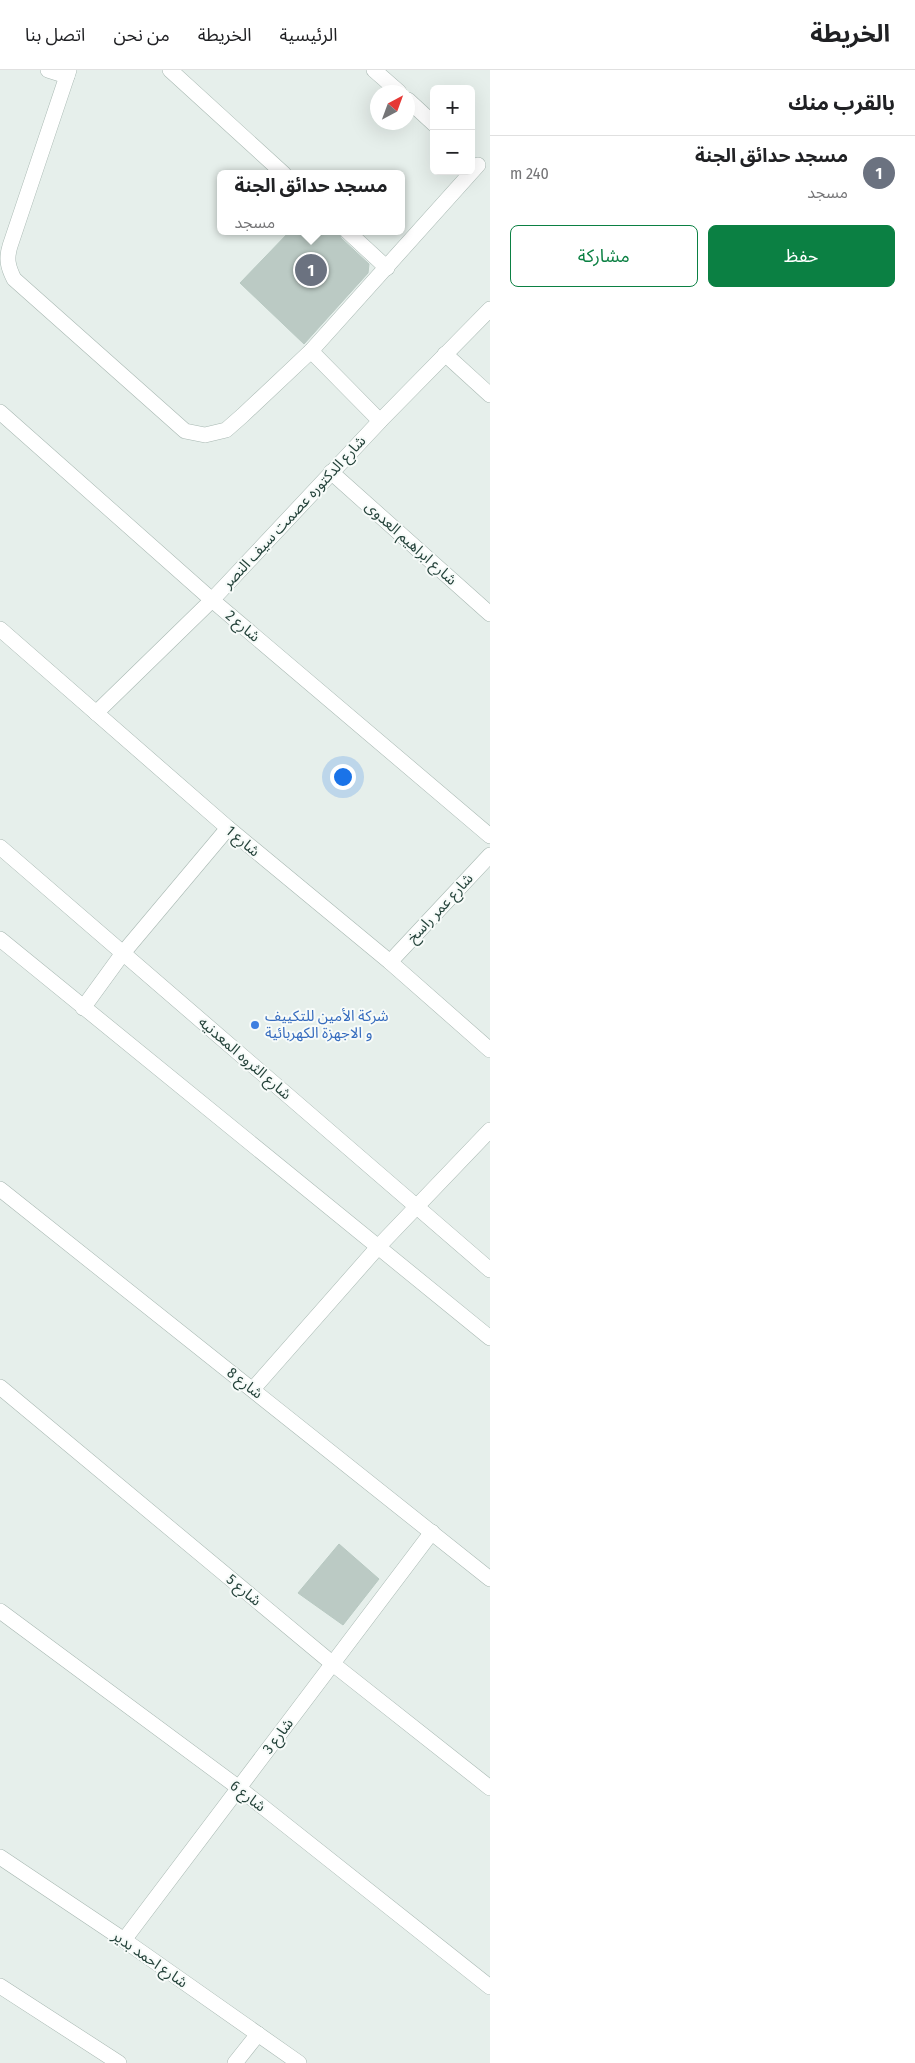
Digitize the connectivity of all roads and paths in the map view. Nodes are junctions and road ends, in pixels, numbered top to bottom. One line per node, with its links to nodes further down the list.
1 (48, 70): 4 (street)
2 (170, 70): 9 (street)
3 (374, 70): 5 (street)
4 (68, 73): 13 (street)
5 (391, 85)
6 (415, 106): 7 (street)
7 (430, 120)
8 (480, 166): 11 (street)
9 (280, 170)
10 (351, 235): 11 (street)
11 (387, 268): 13 (street)
12 (490, 309): 14 (street, شارع الدكتوره عصمت سيف النصر)
13 (312, 351): 17 (street)
14 (445, 354): 15 (street); 17 (street, شارع الدكتوره عصمت سيف النصر)
15 (490, 395)
16 (0, 412): 19 (street, شارع 2)
17 (380, 421): 18 (street, شارع الدكتوره عصمت سيف النصر)
18 (331, 472): 19 (street, شارع الدكتوره عصمت سيف النصر); 20 (street, شارع ابراهيم العدوى)
19 (212, 600): 22 (street, شارع الدكتوره عصمت سيف النصر); 24 (street, شارع 2)
20 (490, 614)
21 (0, 630): 22 (street, شارع 1)
22 (96, 713): 23 (street, شارع 1)
23 (228, 828): 28 (street); 29 (street, شارع 1)
24 (490, 836)
25 (0, 847): 28 (street, شارع الثروه المعدنيه)
26 (490, 855): 29 (street, شارع عمر راسخ)
27 (0, 939): 30 (street)
28 (123, 953): 30 (street); 34 (street, شارع الثروه المعدنيه)
29 (390, 962): 31 (street, شارع 1)
30 (83, 1008): 35 (street)
31 (490, 1050)
32 (490, 1130): 34 (street)
33 (0, 1189): 39 (street, شارع 8)
34 (416, 1206): 35 (street); 36 (street, شارع الثروه المعدنيه)
35 (378, 1247): 37 (street); 39 (street)
36 (490, 1270)
37 (490, 1338)
38 (0, 1387): 43 (street, شارع 5)
39 (253, 1389): 40 (street, شارع 8)
40 (432, 1532): 41 (street, شارع 8); 43 (street, شارع 3)
41 (490, 1579)
42 (0, 1611): 44 (street, شارع 6)
43 (332, 1664): 44 (street, شارع 3); 45 (street, شارع 5)
44 (239, 1788): 47 (street, شارع 3); 49 (street, شارع 6)
45 (490, 1788)
46 (0, 1857): 47 (street, شارع احمد بدير)
47 (124, 1940): 50 (street, شارع احمد بدير)
48 (0, 1986): 51 (street)
49 (490, 1988)
50 (258, 2034): 52 (street); 53 (street, شارع احمد بدير)
51 (119, 2063)
52 (235, 2063)
53 (299, 2063)

